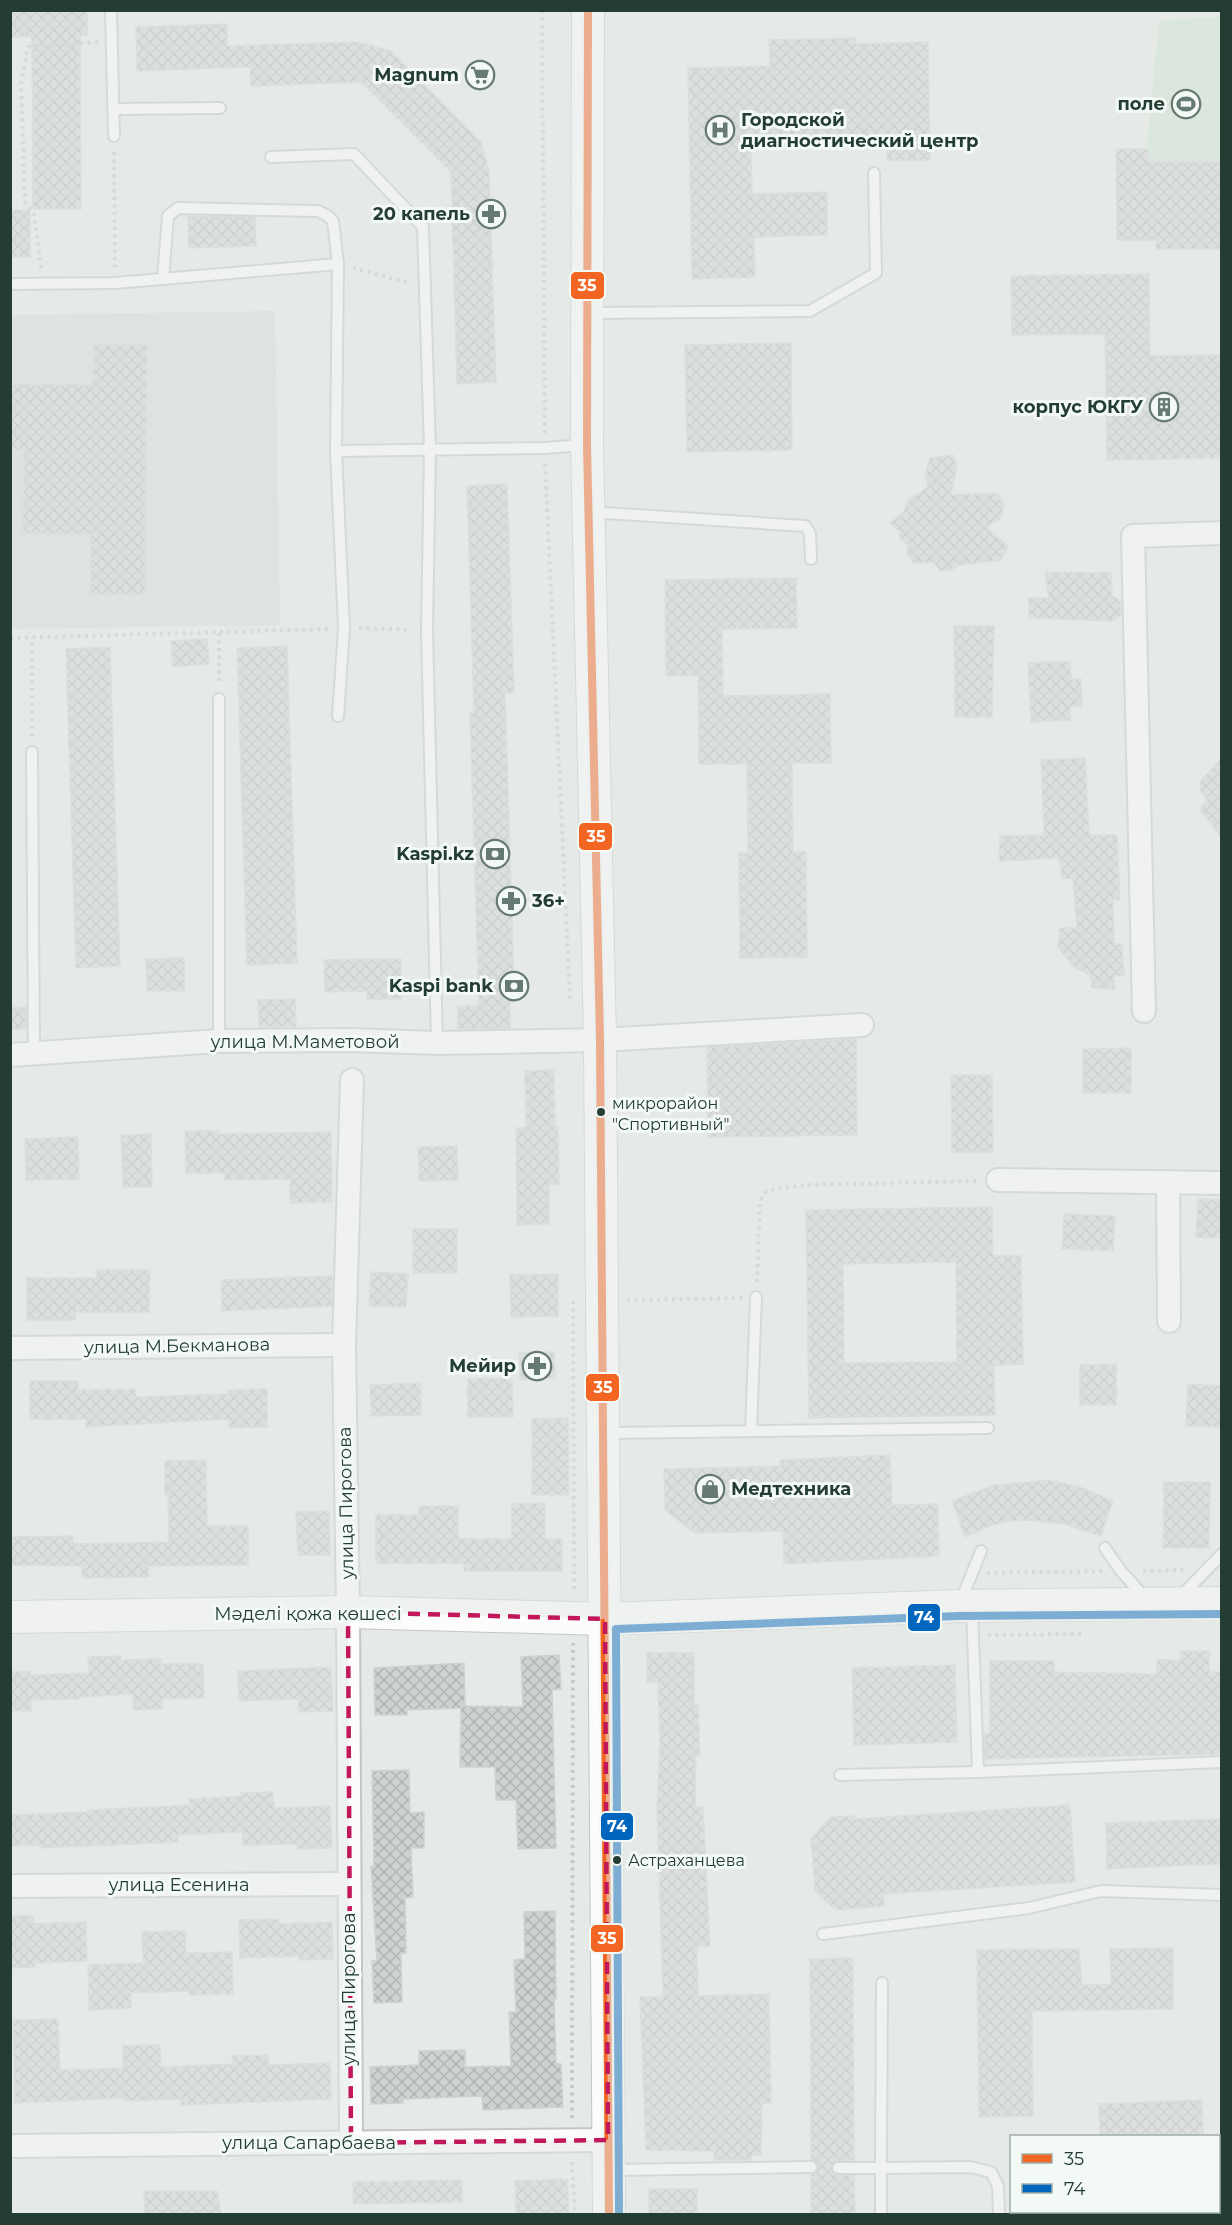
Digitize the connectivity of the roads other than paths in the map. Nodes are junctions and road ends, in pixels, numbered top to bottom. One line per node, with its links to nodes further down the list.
1 (111, 10): 4 (lane)
2 (588, 10): 11 (main road)
3 (220, 108): 4 (lane)
4 (114, 109): 5 (lane)
5 (114, 136)
6 (272, 157): 13 (lane)
7 (874, 173): 11 (lane)
8 (338, 264): 9 (lane); 9 (lane); 14 (lane)
9 (163, 279): 10 (lane)
10 (10, 284)
11 (587, 313): 12 (main road)
12 (587, 445): 13 (lane); 15 (main road)
13 (430, 449): 14 (lane); 25 (lane)
14 (336, 451): 19 (lane)
15 (590, 512): 17 (lane); 23 (main road)
16 (1221, 532): 21 (street)
17 (812, 559)
18 (219, 699): 24 (lane)
19 (338, 716)
20 (32, 752): 27 (lane)
21 (1144, 1011)
22 (862, 1025): 23 (street, улица М.Маметовой)
23 (586, 1040): 25 (street, улица М.Маметовой); 38 (main road)
24 (219, 1041): 25 (street, улица М.Маметовой); 27 (street, улица М.Маметовой)
25 (437, 1043)
26 (10, 1055): 27 (street, улица М.Маметовой)
27 (34, 1055)
28 (352, 1080): 34 (street, улица Пирогова)
29 (998, 1180): 30 (street)
30 (1168, 1182): 31 (street); 33 (street)
31 (1221, 1183)
32 (756, 1298): 37 (lane)
33 (1169, 1321)
34 (344, 1345): 35 (street, улица М.Бекманова); 45 (street, улица Пирогова)
35 (10, 1348)
36 (988, 1428): 37 (lane)
37 (751, 1431): 38 (lane)
38 (603, 1433): 47 (main road)
39 (1105, 1548): 42 (lane)
40 (981, 1551): 44 (lane)
41 (1221, 1554): 42 (lane)
42 (1162, 1603): 43 (main road, Мәделі қожа көшесі); 44 (main road, Мәделі қожа көшесі)
43 (1221, 1603)
44 (965, 1606): 47 (main road, Мәделі қожа көшесі); 49 (lane)
45 (348, 1612): 46 (main road, Мәделі қожа көшесі); 47 (main road, Мәделі қожа көшесі); 51 (street, улица Пирогова)
46 (10, 1617)
47 (605, 1619): 58 (main road)
48 (1221, 1761): 49 (lane)
49 (978, 1772): 50 (lane)
50 (840, 1775)
51 (348, 1884): 52 (street, улица Есенина); 56 (street, улица Пирогова)
52 (10, 1886)
53 (1221, 1895): 54 (lane)
54 (823, 1934)
55 (882, 1983): 61 (lane)
56 (351, 2143): 57 (street, улица Сапарбаева); 58 (street, улица Сапарбаева)
57 (10, 2146)
58 (608, 2155): 59 (lane); 62 (main road)
59 (811, 2167)
60 (838, 2168): 61 (lane)
61 (880, 2168): 63 (lane); 64 (lane)
62 (609, 2214)
63 (882, 2214)
64 (999, 2214)

